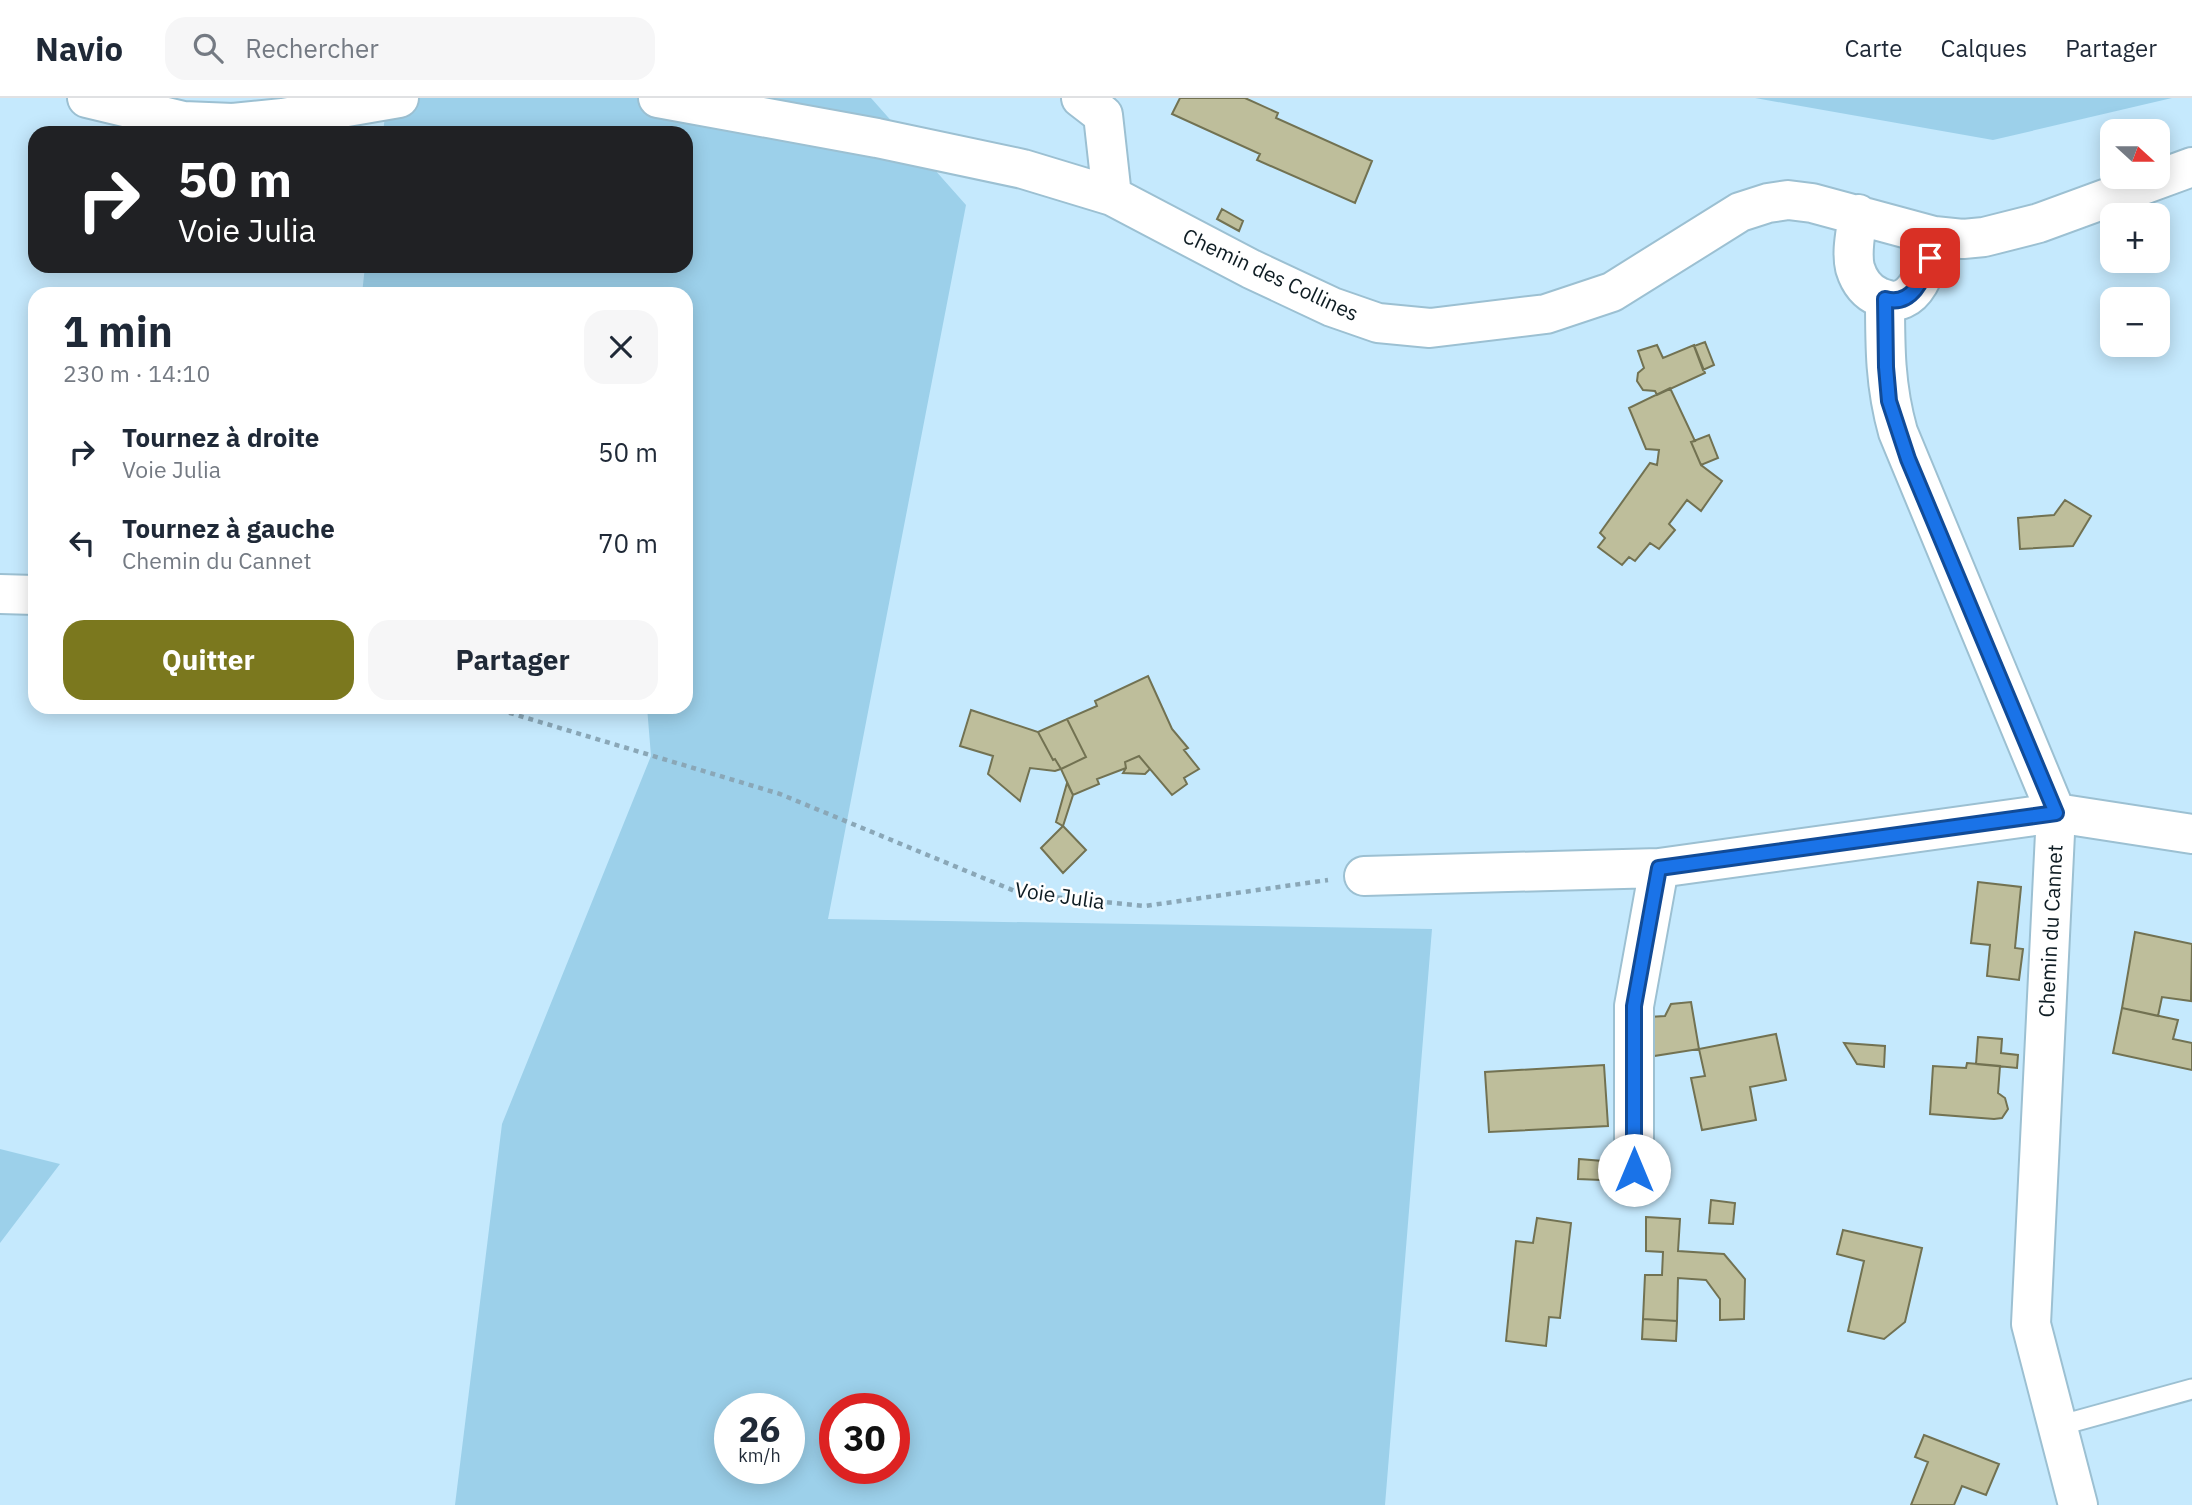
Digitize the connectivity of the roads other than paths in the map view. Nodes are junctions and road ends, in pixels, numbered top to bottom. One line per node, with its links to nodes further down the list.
1 (87, 98): 2 (street)
2 (399, 98)
3 (659, 98): 6 (street, Chemin des Collines)
4 (1081, 98): 6 (street)
5 (2192, 167): 8 (street, Chemin des Collines)
6 (1112, 196): 7 (street, Chemin des Collines)
7 (1858, 214): 8 (street, Chemin des Collines); 9 (street)
8 (1934, 236): 9 (street)
9 (1885, 299): 12 (street, Chemin du Cannet)
10 (0, 594): 11 (street)
11 (28, 595)
12 (2056, 813): 13 (street); 14 (street); 18 (street, Chemin du Cannet)
13 (2192, 834)
14 (1659, 868): 15 (street); 16 (street)
15 (1364, 876)
16 (1634, 1170)
17 (2192, 1389): 18 (lane)
18 (2058, 1426): 19 (street, Chemin du Cannet)
19 (2078, 1505)

